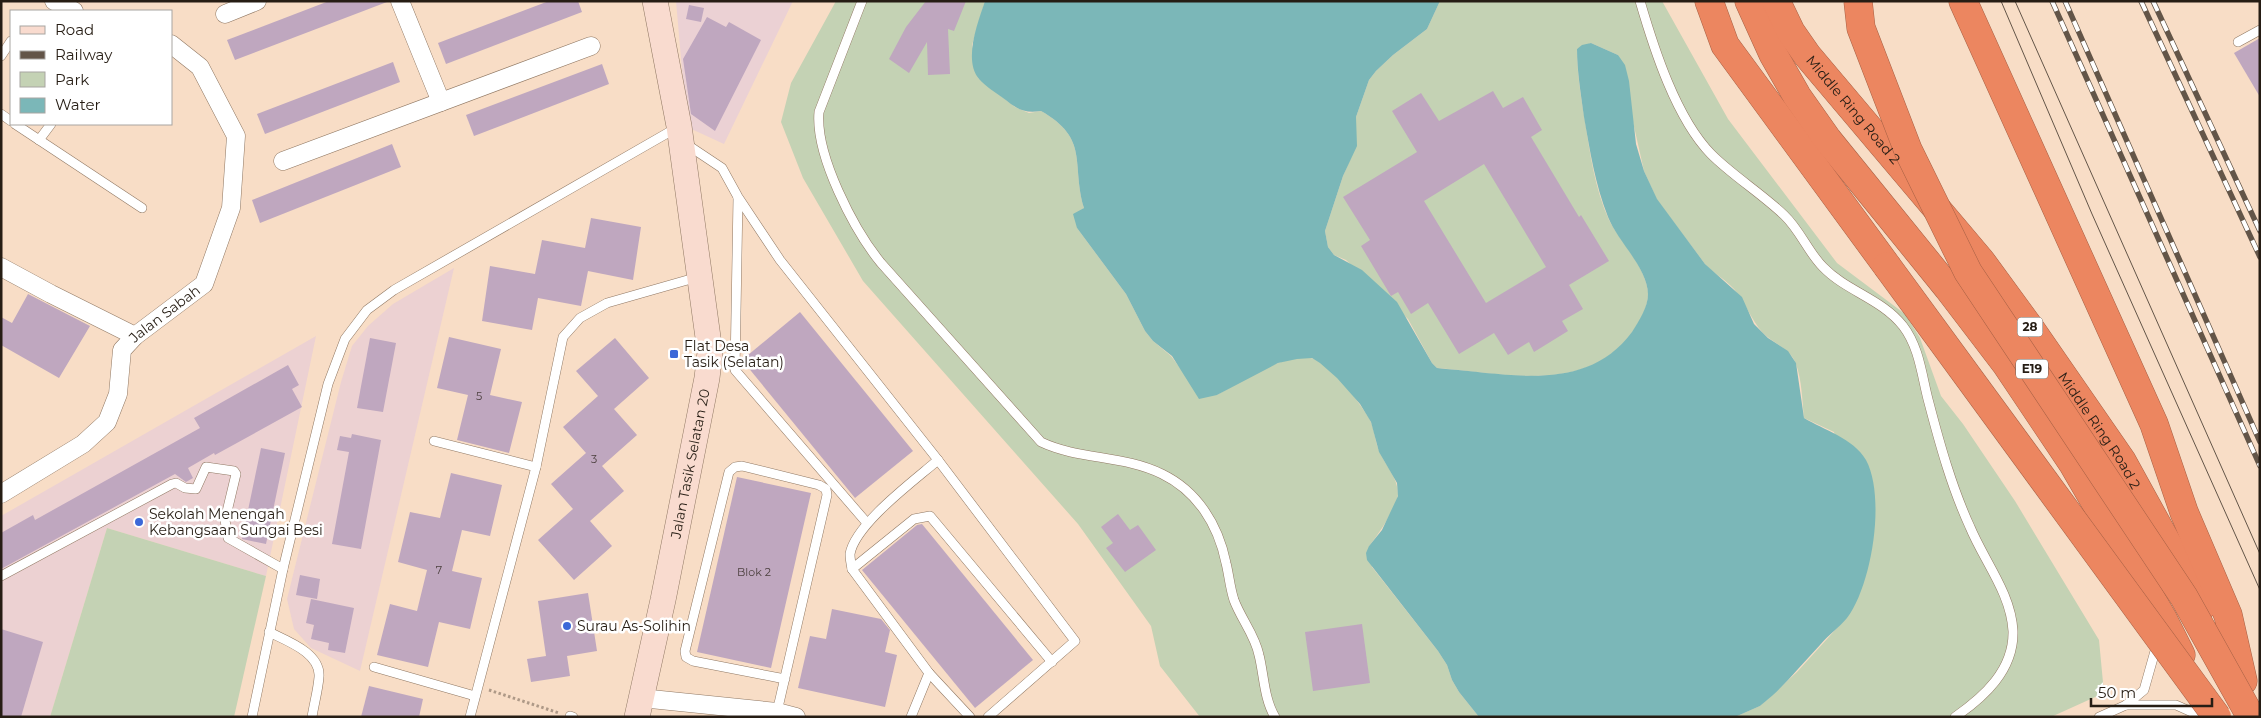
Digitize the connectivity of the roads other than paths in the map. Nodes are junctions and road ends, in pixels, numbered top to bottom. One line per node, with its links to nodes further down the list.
1 (54, 1): 12 (street)
2 (257, 1): 13 (street)
3 (400, 1): 20 (street)
4 (655, 1): 23 (street, Jalan Tasik Selatan 20)
5 (862, 1): 57 (lane)
6 (1640, 1): 58 (lane)
7 (1709, 1): 62 (highway, bridge)
8 (1749, 1): 39 (highway)
9 (1776, 1): 45 (highway, Middle Ring Road 2 / 28)
10 (1858, 1): 63 (highway, E19, bridge)
11 (1963, 1): 45 (highway)
12 (72, 10)
13 (226, 14)
14 (2260, 30): 16 (lane)
15 (10, 42): 19 (lane)
16 (2238, 42)
17 (172, 45): 30 (street, Jalan Sabah)
18 (591, 46): 20 (street)
19 (1, 56)
20 (441, 102): 25 (street)
21 (16, 125): 24 (lane)
22 (50, 125): 24 (lane)
23 (681, 134): 26 (lane); 29 (street, Jalan Tasik Selatan 20); 36 (lane)
24 (39, 140): 27 (lane)
25 (283, 160)
26 (738, 197): 32 (lane); 35 (lane)
27 (142, 208)
28 (1, 267): 30 (street)
29 (700, 277): 33 (lane); 48 (street, Jalan Tasik Selatan 20)
30 (135, 336): 34 (street, Jalan Sabah)
31 (434, 442): 33 (lane)
32 (938, 460): 35 (lane); 41 (lane)
33 (536, 467): 46 (lane)
34 (1, 494)
35 (867, 523): 37 (lane)
36 (283, 569): 38 (lane); 40 (lane)
37 (852, 569): 41 (lane); 43 (lane)
38 (1, 576)
39 (2163, 620): 47 (lane); 61 (highway)
40 (269, 632): 50 (lane); 51 (lane)
41 (1052, 662): 56 (lane)
42 (374, 667): 46 (lane)
43 (929, 673): 54 (lane); 55 (lane)
44 (784, 679): 44 (lane); 49 (lane)
45 (2243, 681): 64 (highway, Middle Ring Road 2 / 28)
46 (477, 692): 52 (lane)
47 (2126, 705): 59 (lane); 60 (lane)
48 (639, 707): 49 (street)
49 (777, 712): 53 (street)
50 (252, 717)
51 (312, 717)
52 (470, 717)
53 (796, 717)
54 (911, 717)
55 (970, 717)
56 (988, 717)
57 (1275, 717)
58 (1955, 717)
59 (2100, 717)
60 (2203, 717)
61 (2212, 717)
62 (2217, 717)
63 (2251, 717)
64 (2258, 717)

